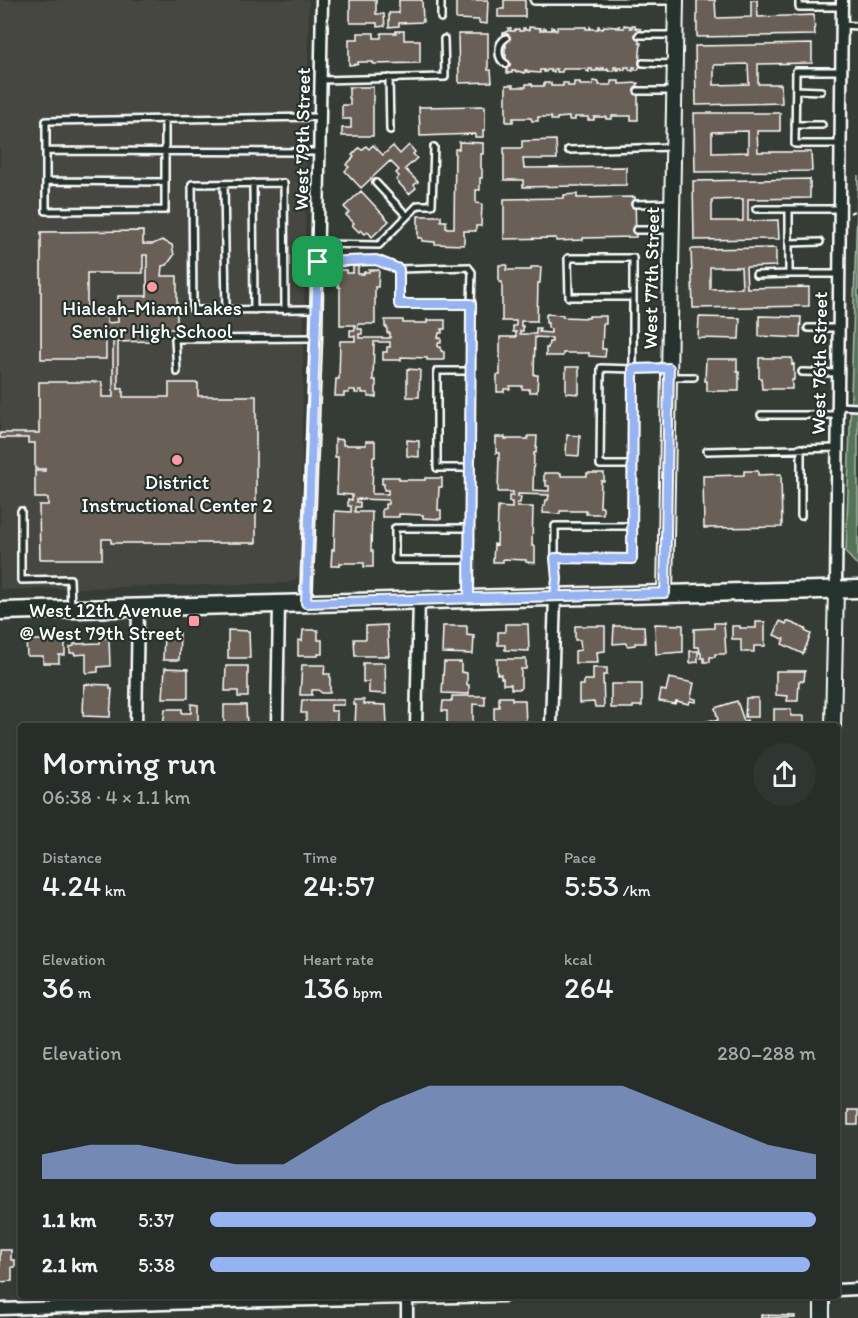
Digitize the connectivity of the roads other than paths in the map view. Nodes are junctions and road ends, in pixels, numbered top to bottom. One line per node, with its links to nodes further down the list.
1 (322, 0): 19 (street, West 79th Street)
2 (441, 0): 7 (lane)
3 (676, 0): 5 (lane); 11 (street, West 77th Street)
4 (799, 0): 6 (lane)
5 (534, 1)
6 (842, 3): 8 (street, West 76th Street)
7 (441, 18)
8 (842, 25): 9 (lane); 17 (street, West 76th Street)
9 (858, 26)
10 (639, 35): 11 (lane)
11 (675, 35): 16 (street, West 77th Street)
12 (506, 38): 15 (lane)
13 (444, 39): 18 (lane)
14 (642, 63): 16 (lane)
15 (506, 64)
16 (675, 64): 21 (street, West 77th Street)
17 (842, 71): 20 (lane); 29 (street, West 76th Street)
18 (389, 78): 19 (lane); 28 (lane)
19 (321, 80): 24 (street, West 79th Street)
20 (796, 90): 22 (lane); 26 (lane)
21 (674, 91): 23 (lane); 31 (street, West 77th Street)
22 (821, 91)
23 (638, 92)
24 (321, 117): 25 (lane); 35 (street, West 79th Street)
25 (165, 119): 33 (lane); 34 (lane)
26 (795, 125): 27 (lane); 29 (lane)
27 (822, 125)
28 (390, 130)
29 (841, 144): 45 (street, West 76th Street)
30 (434, 147): 46 (lane)
31 (673, 147): 32 (lane); 41 (street, West 77th Street)
32 (568, 150)
33 (46, 151): 34 (lane); 36 (lane)
34 (165, 151): 35 (lane); 37 (lane)
35 (320, 152): 51 (street, West 79th Street)
36 (46, 181): 37 (lane); 37 (lane)
37 (165, 182)
38 (253, 183): 40 (lane); 61 (lane); 62 (lane)
39 (376, 183): 46 (lane)
40 (224, 184): 60 (lane); 60 (lane)
41 (672, 203): 42 (lane); 48 (street, West 77th Street)
42 (635, 204)
43 (756, 209): 44 (lane)
44 (789, 209): 45 (lane); 50 (lane)
45 (840, 209): 55 (street, West 76th Street)
46 (407, 216): 51 (lane)
47 (636, 230): 48 (lane)
48 (672, 230): 69 (street, West 77th Street)
49 (820, 242): 50 (lane)
50 (789, 243): 54 (lane)
51 (318, 244): 52 (street, West 79th Street)
52 (318, 262): 53 (lane); 59 (street, West 79th Street)
53 (399, 269): 58 (lane); 58 (lane)
54 (789, 274): 55 (lane); 56 (lane)
55 (839, 274): 64 (street, West 76th Street)
56 (756, 275)
57 (633, 297): 57 (lane); 66 (lane)
58 (471, 304): 67 (lane)
59 (317, 309): 62 (lane); 65 (street, West 79th Street)
60 (226, 310): 61 (lane)
61 (254, 310): 62 (lane)
62 (285, 310)
63 (808, 328): 64 (lane)
64 (839, 328): 71 (street, West 76th Street)
65 (316, 338): 68 (lane); 94 (street, West 79th Street)
66 (633, 369): 69 (lane); 79 (lane); 79 (lane)
67 (471, 371): 80 (lane); 80 (lane)
68 (177, 372)
69 (669, 372): 72 (lane); 89 (street, West 77th Street)
70 (802, 372): 71 (lane)
71 (838, 373): 74 (street, West 76th Street)
72 (694, 377)
73 (858, 407): 74 (lane)
74 (838, 410): 75 (lane); 77 (street, West 76th Street)
75 (761, 415)
76 (801, 448): 77 (lane); 78 (lane); 82 (lane)
77 (837, 448): 88 (street, West 76th Street)
78 (707, 451)
79 (632, 465): 83 (lane)
80 (470, 468): 84 (lane)
81 (21, 511): 96 (lane)
82 (801, 516)
83 (632, 526): 85 (lane); 85 (lane)
84 (470, 528): 86 (lane); 86 (lane)
85 (555, 558): 90 (lane)
86 (470, 560): 91 (lane)
87 (858, 589): 88 (main road)
88 (836, 590): 89 (main road); 102 (street, West 76th Street)
89 (665, 593): 90 (main road)
90 (555, 596): 91 (main road); 101 (street)
91 (469, 598): 92 (main road)
92 (419, 600): 94 (main road); 100 (street)
93 (279, 603): 94 (main road); 95 (main road); 99 (street)
94 (306, 603)
95 (138, 607): 96 (main road); 98 (street)
96 (71, 609): 97 (main road)
97 (0, 611)
98 (136, 723)
99 (277, 723)
100 (416, 723)
101 (551, 723)
102 (833, 723)
103 (858, 1289): 104 (street)
104 (840, 1290)
105 (221, 1299): 108 (street)
106 (407, 1299): 110 (street)
107 (822, 1299): 111 (street)
108 (129, 1301): 109 (street)
109 (0, 1309)
110 (407, 1318)
111 (822, 1318)

